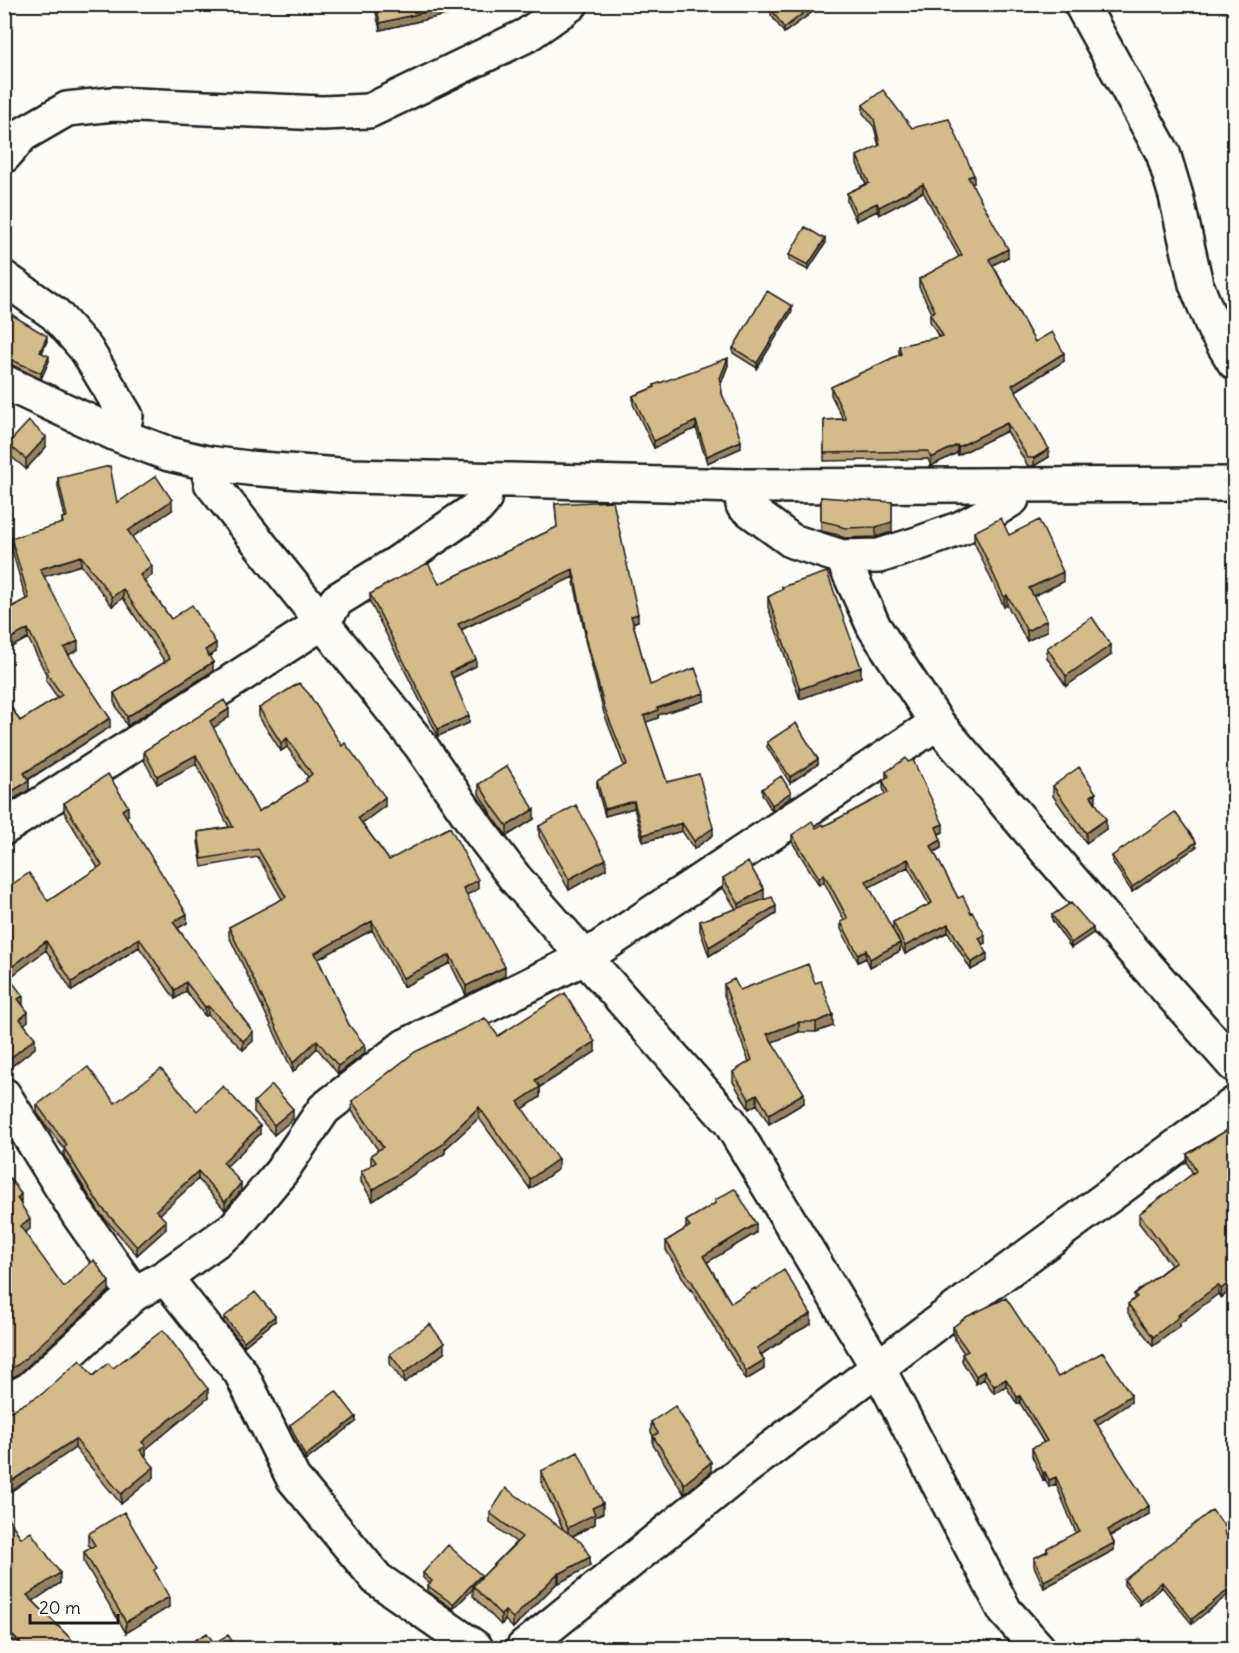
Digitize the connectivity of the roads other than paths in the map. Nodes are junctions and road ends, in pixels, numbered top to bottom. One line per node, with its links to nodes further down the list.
1 (571, 4): 3 (street)
2 (1082, 4): 5 (street)
3 (4, 156)
4 (4, 278): 7 (street)
5 (1234, 362)
6 (4, 382): 7 (street)
7 (122, 435): 8 (street)
8 (207, 463): 9 (street); 14 (street)
9 (488, 480): 12 (street); 14 (street)
10 (1234, 484): 11 (street)
11 (1015, 485): 12 (street); 13 (street)
12 (741, 486): 13 (street)
13 (842, 557): 15 (street)
14 (322, 623): 16 (street); 17 (street)
15 (937, 723): 17 (street); 18 (street)
16 (4, 828)
17 (586, 957): 21 (street); 23 (street)
18 (1234, 1065)
19 (4, 1095): 22 (street)
20 (1234, 1104): 23 (street)
21 (165, 1277): 22 (street); 25 (street)
22 (134, 1294): 24 (street)
23 (878, 1368): 26 (street); 27 (street)
24 (4, 1403)
25 (476, 1648)
26 (523, 1648)
27 (1038, 1648)

